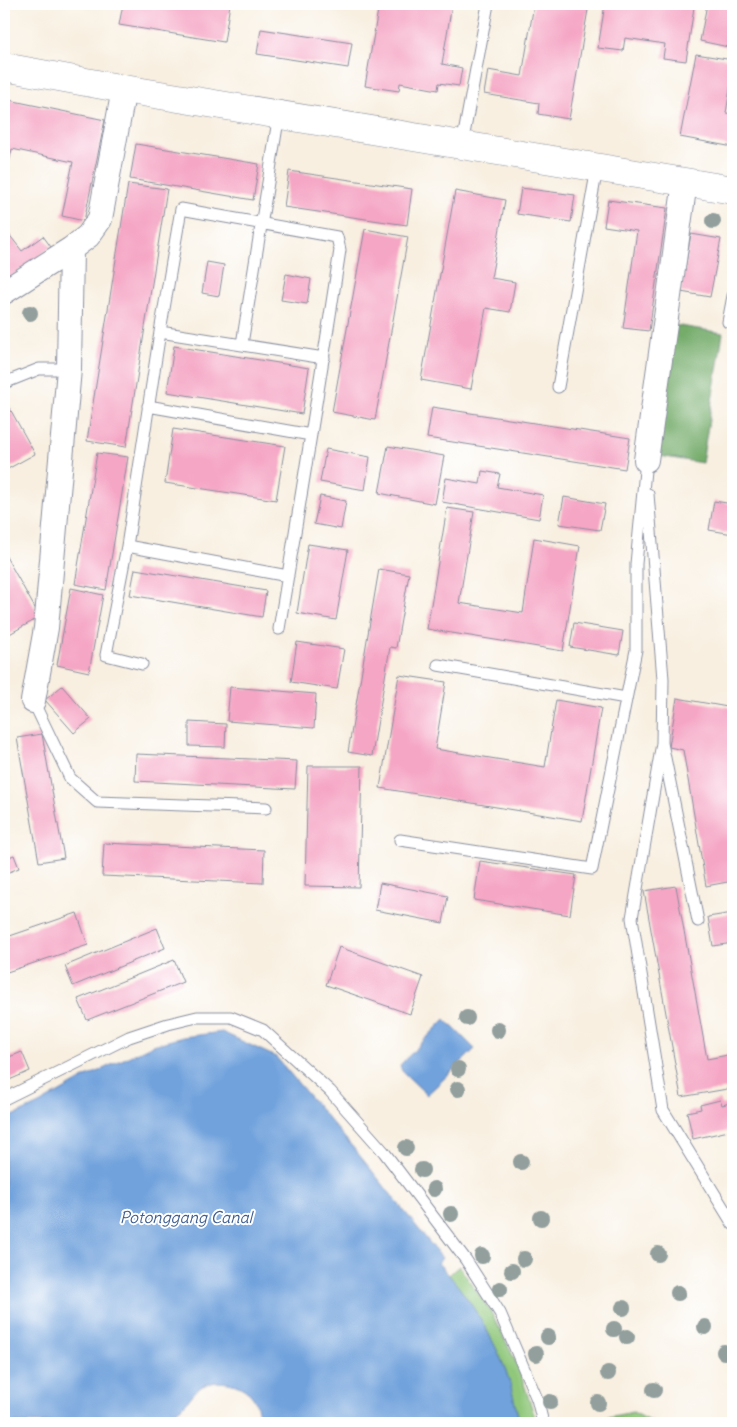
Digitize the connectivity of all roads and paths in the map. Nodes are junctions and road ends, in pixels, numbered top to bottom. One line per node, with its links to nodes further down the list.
1 (488, 4): 5 (lane)
2 (4, 66): 3 (street)
3 (124, 89): 4 (street); 10 (street)
4 (278, 114): 5 (street); 9 (lane)
5 (462, 145): 6 (street)
6 (597, 168): 7 (street); 19 (lane)
7 (685, 182): 8 (street); 22 (street)
8 (733, 190)
9 (261, 223): 14 (lane); 15 (lane); 16 (lane)
10 (71, 250): 11 (street); 17 (street)
11 (4, 292)
12 (733, 296): 13 (lane)
13 (733, 323)
14 (160, 332): 15 (lane); 20 (lane)
15 (242, 344): 16 (lane)
16 (324, 358): 21 (lane)
17 (69, 369): 18 (lane); 29 (street)
18 (4, 383)
19 (558, 387)
20 (148, 406): 21 (lane); 23 (lane)
21 (311, 435): 24 (lane)
22 (646, 460): 28 (lane); 30 (lane)
23 (127, 546): 24 (lane); 26 (lane)
24 (288, 576): 25 (lane)
25 (279, 629)
26 (142, 664)
27 (438, 665): 28 (lane)
28 (626, 698): 32 (lane)
29 (33, 701): 31 (lane)
30 (662, 742): 33 (lane); 35 (lane)
31 (266, 808)
32 (400, 840)
33 (698, 921)
34 (4, 1098): 36 (lane)
35 (733, 1224)
36 (543, 1423)

